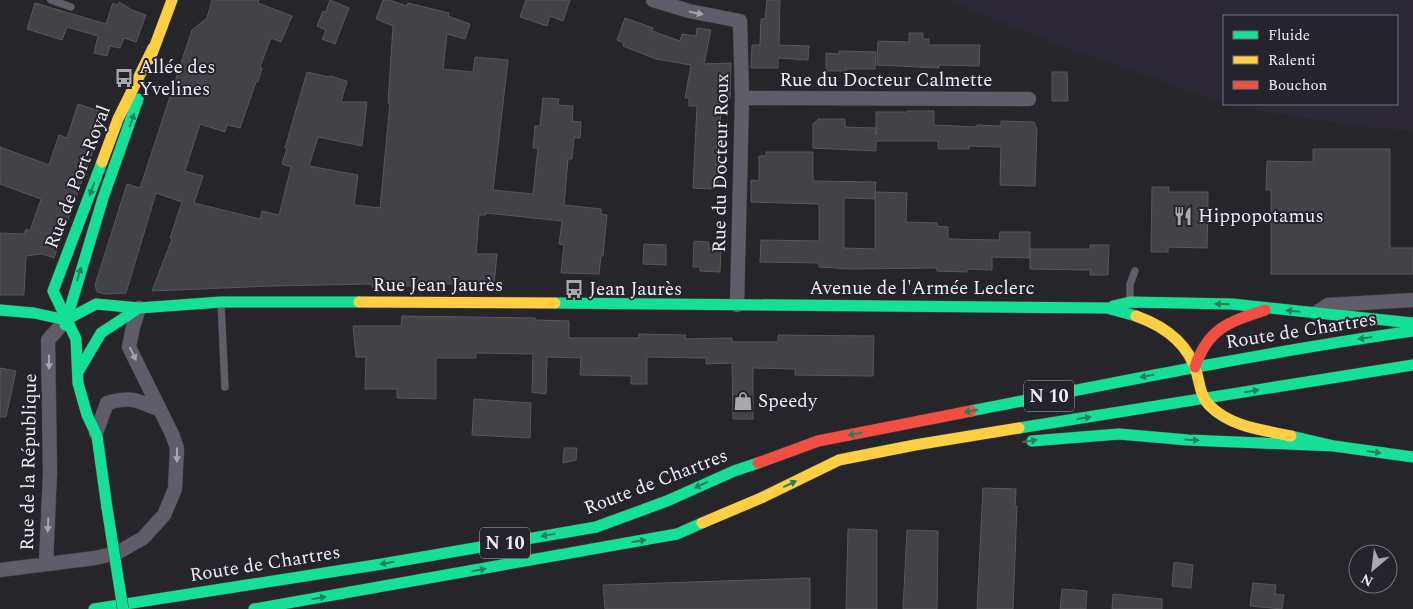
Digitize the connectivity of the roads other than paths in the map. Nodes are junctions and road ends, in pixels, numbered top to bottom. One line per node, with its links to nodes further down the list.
1 (51, 0): 4 (lane)
2 (172, 0): 5 (main road, Rue de Port-Royal)
3 (654, 0): 6 (street, Rue du Docteur Roux, one-way to 6)
4 (71, 7)
5 (154, 48): 19 (main road, Rue de Port-Royal, one-way to 5); 19 (main road, Rue de Port-Royal, one-way to 19)
6 (742, 98): 7 (street, Rue du Docteur Calmette); 12 (street, Rue du Docteur Roux)
7 (1029, 99)
8 (1135, 271): 11 (lane)
9 (1413, 300): 17 (street, Avenue de l'Armée Leclerc)
10 (221, 302): 12 (main road, Rue Jean Jaurès); 13 (main road, Rue Jean Jaurès); 26 (lane)
11 (1130, 302): 14 (main road, Avenue de l'Armée Leclerc); 15 (main road, Avenue de l'Armée Leclerc, one-way to 11); 18 (lane)
12 (737, 305): 14 (main road, Avenue de l'Armée Leclerc)
13 (139, 308): 19 (main road, Rue Jean Jaurès); 25 (main road, Rue Jean Jaurès); 28 (street, one-way to 28)
14 (1107, 308): 18 (main road, Avenue de l'Armée Leclerc)
15 (1270, 308): 17 (main road, Avenue de l'Armée Leclerc, one-way to 15); 24 (main road, Avenue de l'Armée Leclerc)
16 (0, 310): 19 (main road)
17 (1316, 312): 20 (main road, Avenue de l'Armée Leclerc)
18 (1132, 314): 24 (main road, Avenue de l'Armée Leclerc)
19 (66, 320): 22 (main road, Rue de Port-Royal); 25 (main road, Rue de Port-Royal); 36 (street, Rue de la République, one-way to 36)
20 (1413, 323)
21 (1413, 331): 24 (main road, Route de Chartres / N 10, one-way to 24)
22 (64, 337)
23 (1413, 365): 27 (main road, N 10, one-way to 23)
24 (1195, 367): 27 (main road); 38 (main road, Route de Chartres / N 10, one-way to 38)
25 (72, 374): 29 (main road, Rue de Port-Royal); 35 (main road, Rue de Port-Royal)
26 (225, 387)
27 (1204, 399): 31 (main road, N 10, one-way to 27); 32 (main road)
28 (160, 410): 29 (street); 36 (street, one-way to 36)
29 (96, 433): 35 (main road, Rue de Port-Royal)
30 (1018, 443): 32 (main road, one-way to 32)
31 (914, 445): 33 (main road); 40 (main road, N 10, one-way to 31)
32 (1334, 446): 34 (main road, one-way to 34)
33 (938, 455)
34 (1413, 457)
35 (99, 459): 39 (main road, bridge)
36 (46, 564): 37 (street, Rue de la République)
37 (0, 570)
38 (94, 609)
39 (123, 609)
40 (254, 609)

